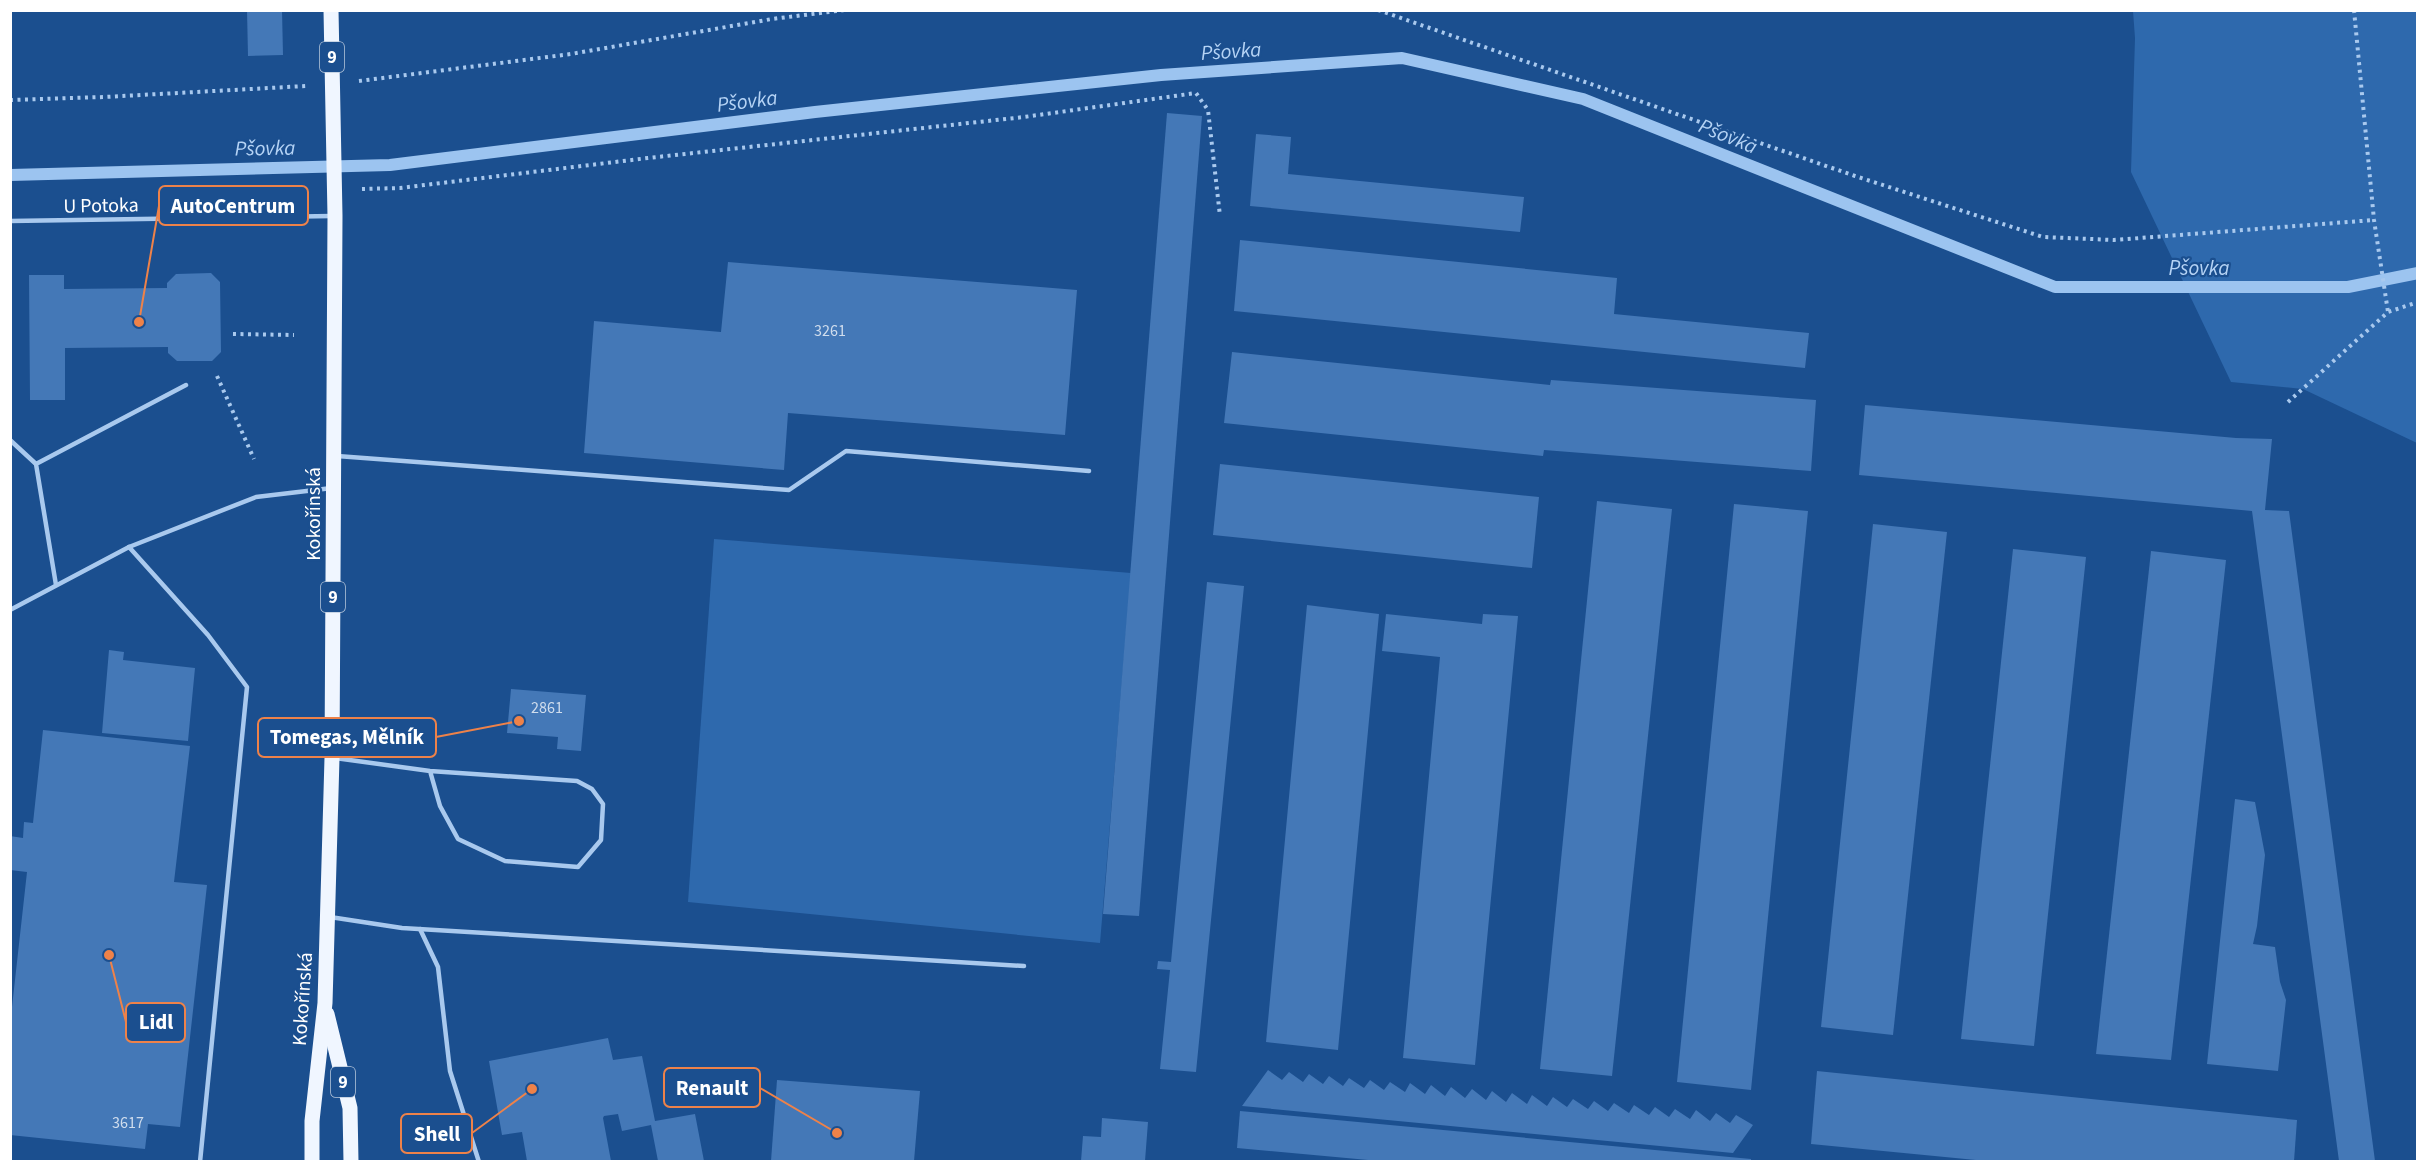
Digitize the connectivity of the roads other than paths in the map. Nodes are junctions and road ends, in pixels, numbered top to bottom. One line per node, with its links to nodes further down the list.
1 (331, 10): 2 (main road, Kokořínská / 9)
2 (335, 216): 3 (lane, U Potoka); 6 (main road, Kokořínská / 9)
3 (10, 221)
4 (186, 385): 7 (lane)
5 (10, 440): 7 (lane)
6 (334, 455): 8 (lane); 9 (main road, Kokořínská / 9)
7 (36, 464): 11 (lane)
8 (1089, 471)
9 (334, 488): 10 (lane); 14 (main road, Kokořínská / 9)
10 (129, 547): 11 (lane); 20 (lane)
11 (56, 585): 13 (lane)
12 (10, 602): 13 (lane)
13 (12, 609)
14 (332, 758): 15 (lane); 16 (main road, Kokořínská / 9)
15 (430, 771): 15 (lane)
16 (327, 916): 17 (lane); 19 (main road, Kokořínská / 9)
17 (420, 929): 18 (lane); 23 (lane)
18 (1024, 966)
19 (325, 1003): 21 (main road, Kokořínská / 9); 22 (main road, 9)
20 (200, 1161)
21 (312, 1161)
22 (351, 1161)
23 (479, 1161)

